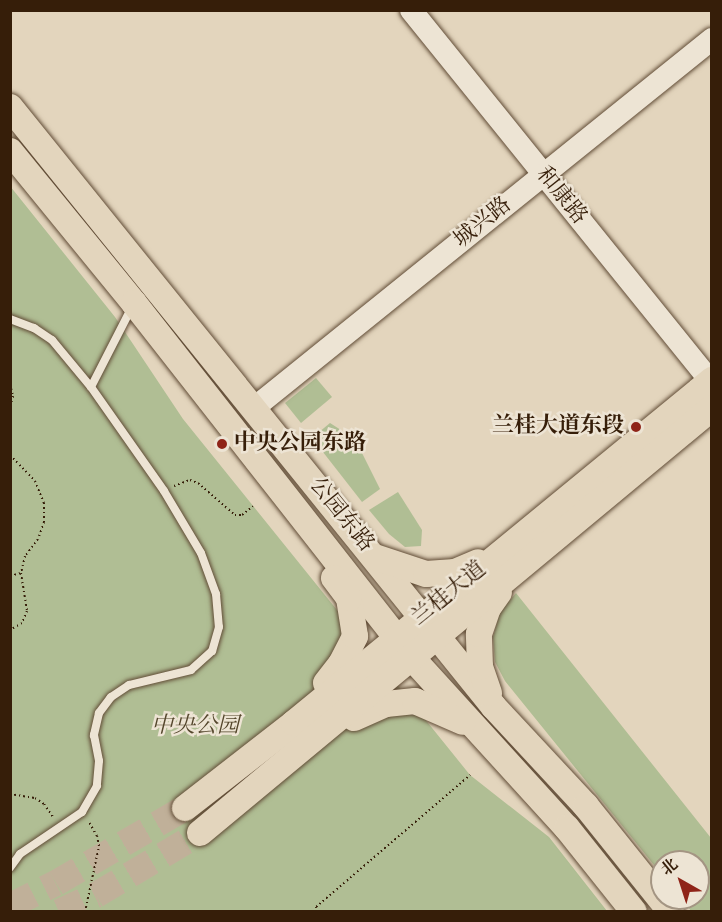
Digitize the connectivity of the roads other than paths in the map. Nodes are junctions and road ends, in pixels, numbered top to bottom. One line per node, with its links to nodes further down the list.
1 (411, 10): 5 (street, 和康路)
2 (711, 39): 5 (street, 城兴路)
3 (10, 107): 10 (main road, 公园东路)
4 (10, 152): 6 (main road, 公园东路)
5 (543, 174): 8 (street, 和康路); 10 (street, 城兴路)
6 (134, 303): 9 (lane); 12 (main road, 公园东路)
7 (10, 319): 9 (lane)
8 (711, 380): 14 (main road, 兰桂大道)
9 (92, 387): 25 (lane)
10 (254, 408): 13 (main road, 公园东路)
11 (711, 408): 14 (main road, 兰桂大道)
12 (282, 491): 16 (main road, 公园东路); 20 (main road)
13 (374, 557): 14 (main road); 15 (main road, 公园东路)
14 (508, 561): 15 (main road, 兰桂大道); 17 (main road, 兰桂大道); 19 (main road)
15 (422, 615): 16 (main road, 兰桂大道); 17 (main road, 公园东路)
16 (395, 636): 18 (main road, 公园东路); 20 (main road, 兰桂大道)
17 (439, 637): 18 (main road, 兰桂大道); 19 (main road, 公园东路)
18 (413, 659): 21 (main road, 兰桂大道); 22 (main road, 公园东路)
19 (494, 707): 27 (main road, 公园东路)
20 (294, 723): 23 (main road, 兰桂大道)
21 (328, 728): 22 (main road); 24 (main road, 兰桂大道)
22 (484, 736): 26 (main road, 公园东路)
23 (185, 808)
24 (200, 833)
25 (10, 868)
26 (634, 912)
27 (670, 912)

